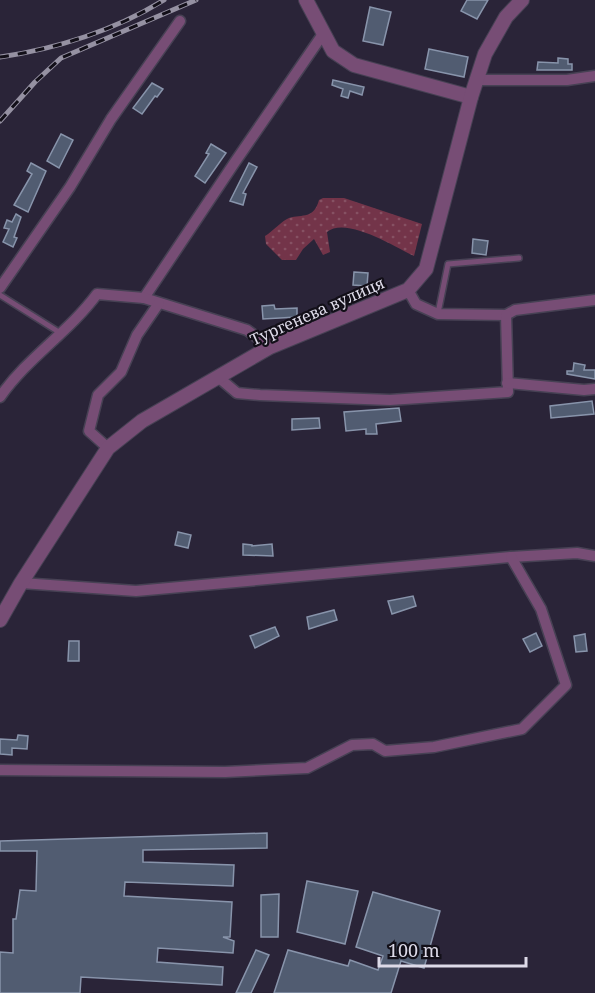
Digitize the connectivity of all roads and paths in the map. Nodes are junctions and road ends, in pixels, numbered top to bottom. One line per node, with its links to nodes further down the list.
1 (306, 0): 4 (street)
2 (522, 0): 6 (street, Тургенева вулиця)
3 (180, 21): 9 (street)
4 (323, 34): 7 (street); 12 (street)
5 (595, 76): 6 (street)
6 (477, 80): 7 (street, Тургенева вулиця)
7 (471, 97): 10 (street, Тургенева вулиця)
8 (519, 258): 15 (lane)
9 (0, 288)
10 (408, 290): 15 (street); 18 (street, Тургенева вулиця)
11 (0, 295): 17 (lane)
12 (144, 298): 14 (street); 17 (street)
13 (595, 300): 16 (street)
14 (159, 303): 18 (street); 23 (street)
15 (438, 314): 16 (street)
16 (506, 315): 20 (street)
17 (63, 334): 22 (street)
18 (270, 347): 19 (street, Тургенева вулиця)
19 (218, 377): 20 (street); 23 (street, Тургенева вулиця)
20 (507, 383): 21 (street)
21 (595, 389)
22 (0, 398)
23 (108, 448): 26 (street, Тургенева вулиця)
24 (595, 556): 25 (street)
25 (511, 557): 26 (street); 28 (street)
26 (21, 583): 27 (street, Тургенева вулиця)
27 (1, 616)
28 (0, 770)

